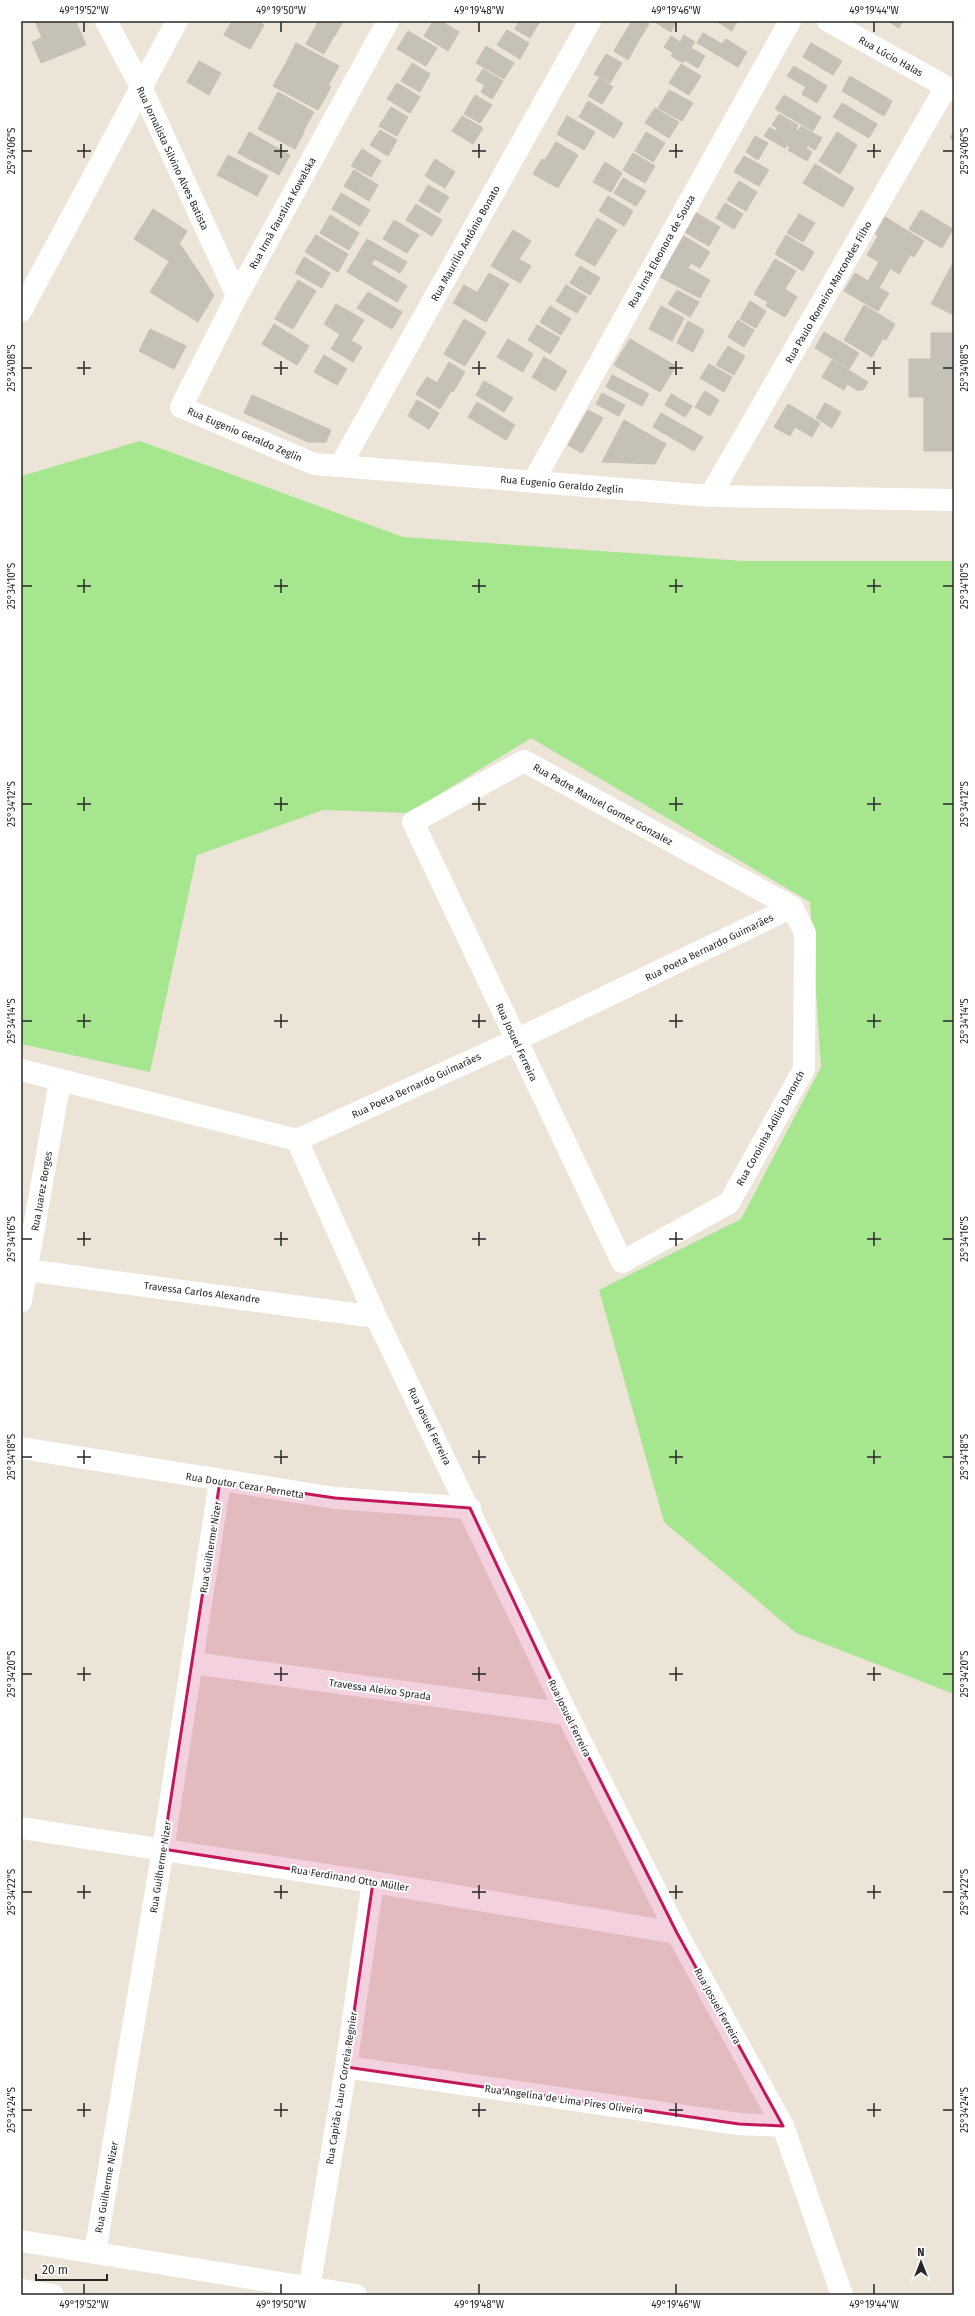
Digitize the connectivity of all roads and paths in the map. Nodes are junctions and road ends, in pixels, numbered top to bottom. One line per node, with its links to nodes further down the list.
1 (106, 21): 7 (street, Rua Jornalista Silvino Alves Batista)
2 (177, 21): 7 (street)
3 (388, 21): 9 (street, Rua Irmã Faustina Kowalska)
4 (590, 21): 12 (street, Rua Maurílio Antônio Bonato)
5 (790, 21): 13 (street, Rua Irmã Eleonora de Souza)
6 (828, 21): 8 (street, Rua Lúcio Halas)
7 (141, 87): 9 (street, Rua Jornalista Silvino Alves Batista); 10 (street)
8 (950, 89): 14 (street, Rua Paulo Romeiro Marcondes Filho)
9 (237, 296): 11 (street, Rua Irmã Faustina Kowalska)
10 (21, 311)
11 (181, 408): 12 (street, Rua Eugenio Geraldo Zeglin)
12 (340, 466): 13 (street, Rua Eugenio Geraldo Zeglin)
13 (533, 482): 14 (street, Rua Eugenio Geraldo Zeglin)
14 (710, 496): 15 (street, Rua Eugenio Geraldo Zeglin)
15 (954, 500)
16 (413, 822): 17 (street, Rua Padre Manuel Gomez Gonzalez); 18 (street, Rua Josuel Ferreira)
17 (792, 908): 18 (street, Rua Poeta Bernardo Guimarães); 22 (street, Rua Coroinha Adilio Daronch)
18 (516, 1040): 21 (street, Rua Poeta Bernardo Guimarães); 22 (street, Rua Josuel Ferreira)
19 (21, 1070): 20 (street)
20 (60, 1081): 21 (street); 23 (street, Rua Juarez Borges)
21 (297, 1140): 25 (street, Rua Josuel Ferreira)
22 (622, 1262)
23 (27, 1270): 24 (street, Rua Juarez Borges); 25 (street, Travessa Carlos Alexandre)
24 (21, 1301)
25 (376, 1316): 28 (street, Rua Josuel Ferreira)
26 (21, 1448): 27 (street, Rua Doutor Cezar Pernetta)
27 (220, 1482): 28 (street, Rua Doutor Cezar Pernetta); 29 (street, Rua Guilherme Nizer)
28 (470, 1508): 30 (street, Rua Josuel Ferreira)
29 (192, 1663): 30 (street, Travessa Aleixo Sprada); 32 (street, Rua Guilherme Nizer)
30 (568, 1714): 34 (street, Rua Josuel Ferreira)
31 (21, 1828): 32 (street, Rua Ferdinand Otto Müller)
32 (163, 1849): 33 (street, Rua Ferdinand Otto Müller); 38 (street, Rua Guilherme Nizer)
33 (373, 1882): 34 (street, Rua Ferdinand Otto Müller); 35 (street, Rua Capitão Lauro Correia Regnier)
34 (677, 1933): 36 (street, Rua Josuel Ferreira)
35 (346, 2067): 36 (street, Rua Angelina de Lima Pires Oliveira); 40 (street, Rua Capitão Lauro Correia Regnier)
36 (783, 2126): 43 (street, Rua Josuel Ferreira)
37 (21, 2241): 38 (street)
38 (95, 2253): 40 (street)
39 (21, 2290): 41 (street)
40 (309, 2291): 42 (street)
41 (53, 2295)
42 (356, 2295)
43 (842, 2295)

